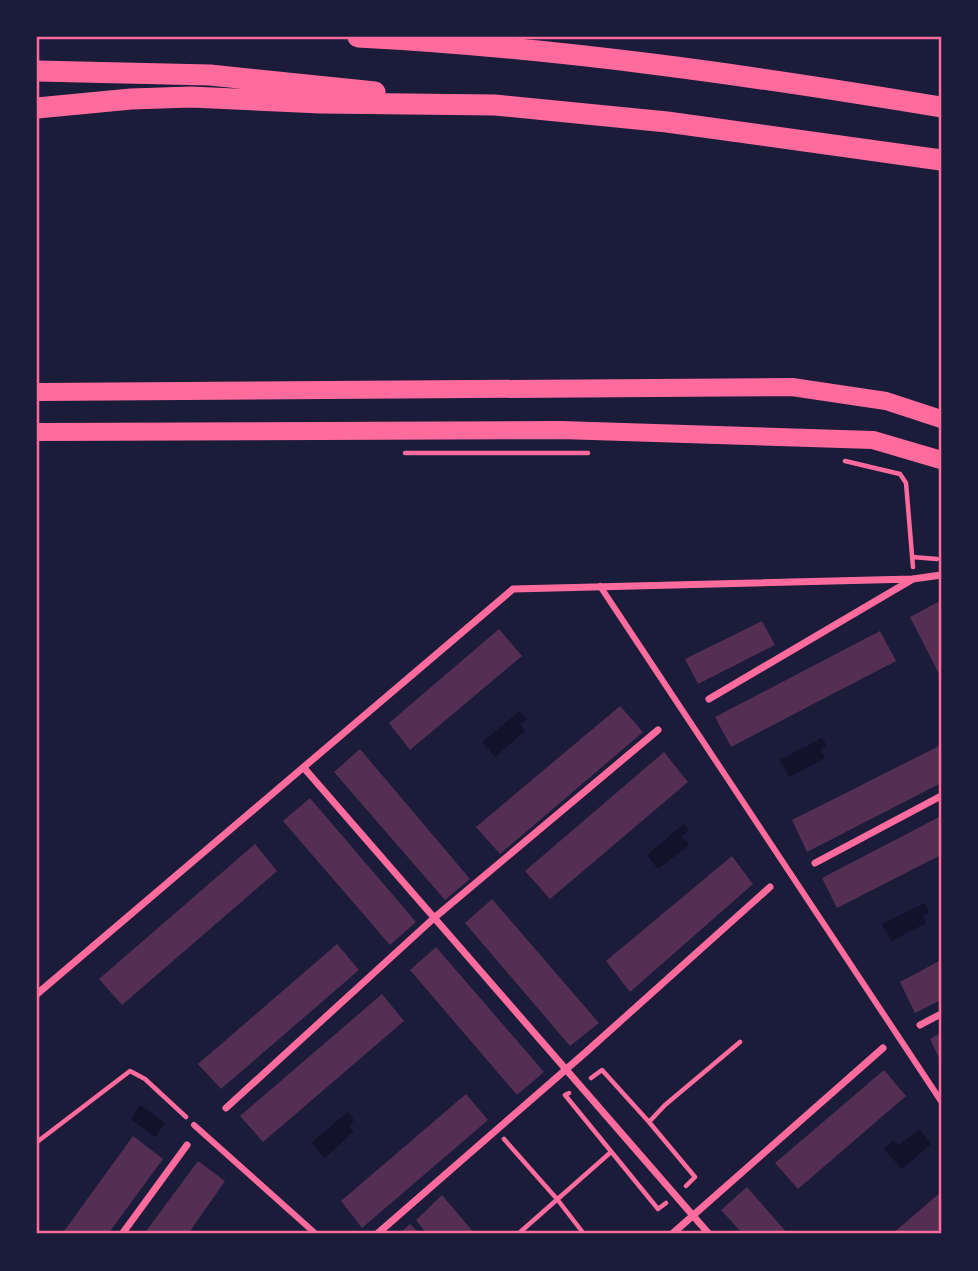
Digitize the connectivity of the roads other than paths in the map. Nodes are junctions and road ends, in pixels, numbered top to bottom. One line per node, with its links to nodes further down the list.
1 (358, 37): 4 (highway)
2 (37, 71): 3 (highway)
3 (495, 104): 5 (highway); 6 (highway)
4 (941, 107)
5 (37, 108)
6 (941, 160)
7 (37, 392): 8 (main road)
8 (941, 419)
9 (37, 432): 10 (main road)
10 (941, 460)
11 (941, 575): 12 (street)
12 (914, 579): 13 (street); 14 (street)
13 (600, 586): 16 (street); 26 (street)
14 (709, 699)
15 (658, 730): 20 (street)
16 (304, 768): 20 (street); 21 (street)
17 (941, 796): 18 (street)
18 (815, 863)
19 (770, 887): 25 (street)
20 (434, 918): 25 (street); 27 (street)
21 (37, 994)
22 (941, 1014): 23 (street)
23 (920, 1025)
24 (883, 1048): 30 (street)
25 (566, 1070): 30 (street); 33 (street)
26 (941, 1101)
27 (226, 1108)
28 (194, 1125): 32 (street)
29 (187, 1145): 31 (street)
30 (693, 1216): 34 (street); 35 (street)
31 (122, 1234)
32 (316, 1234)
33 (377, 1234)
34 (672, 1234)
35 (709, 1234)

